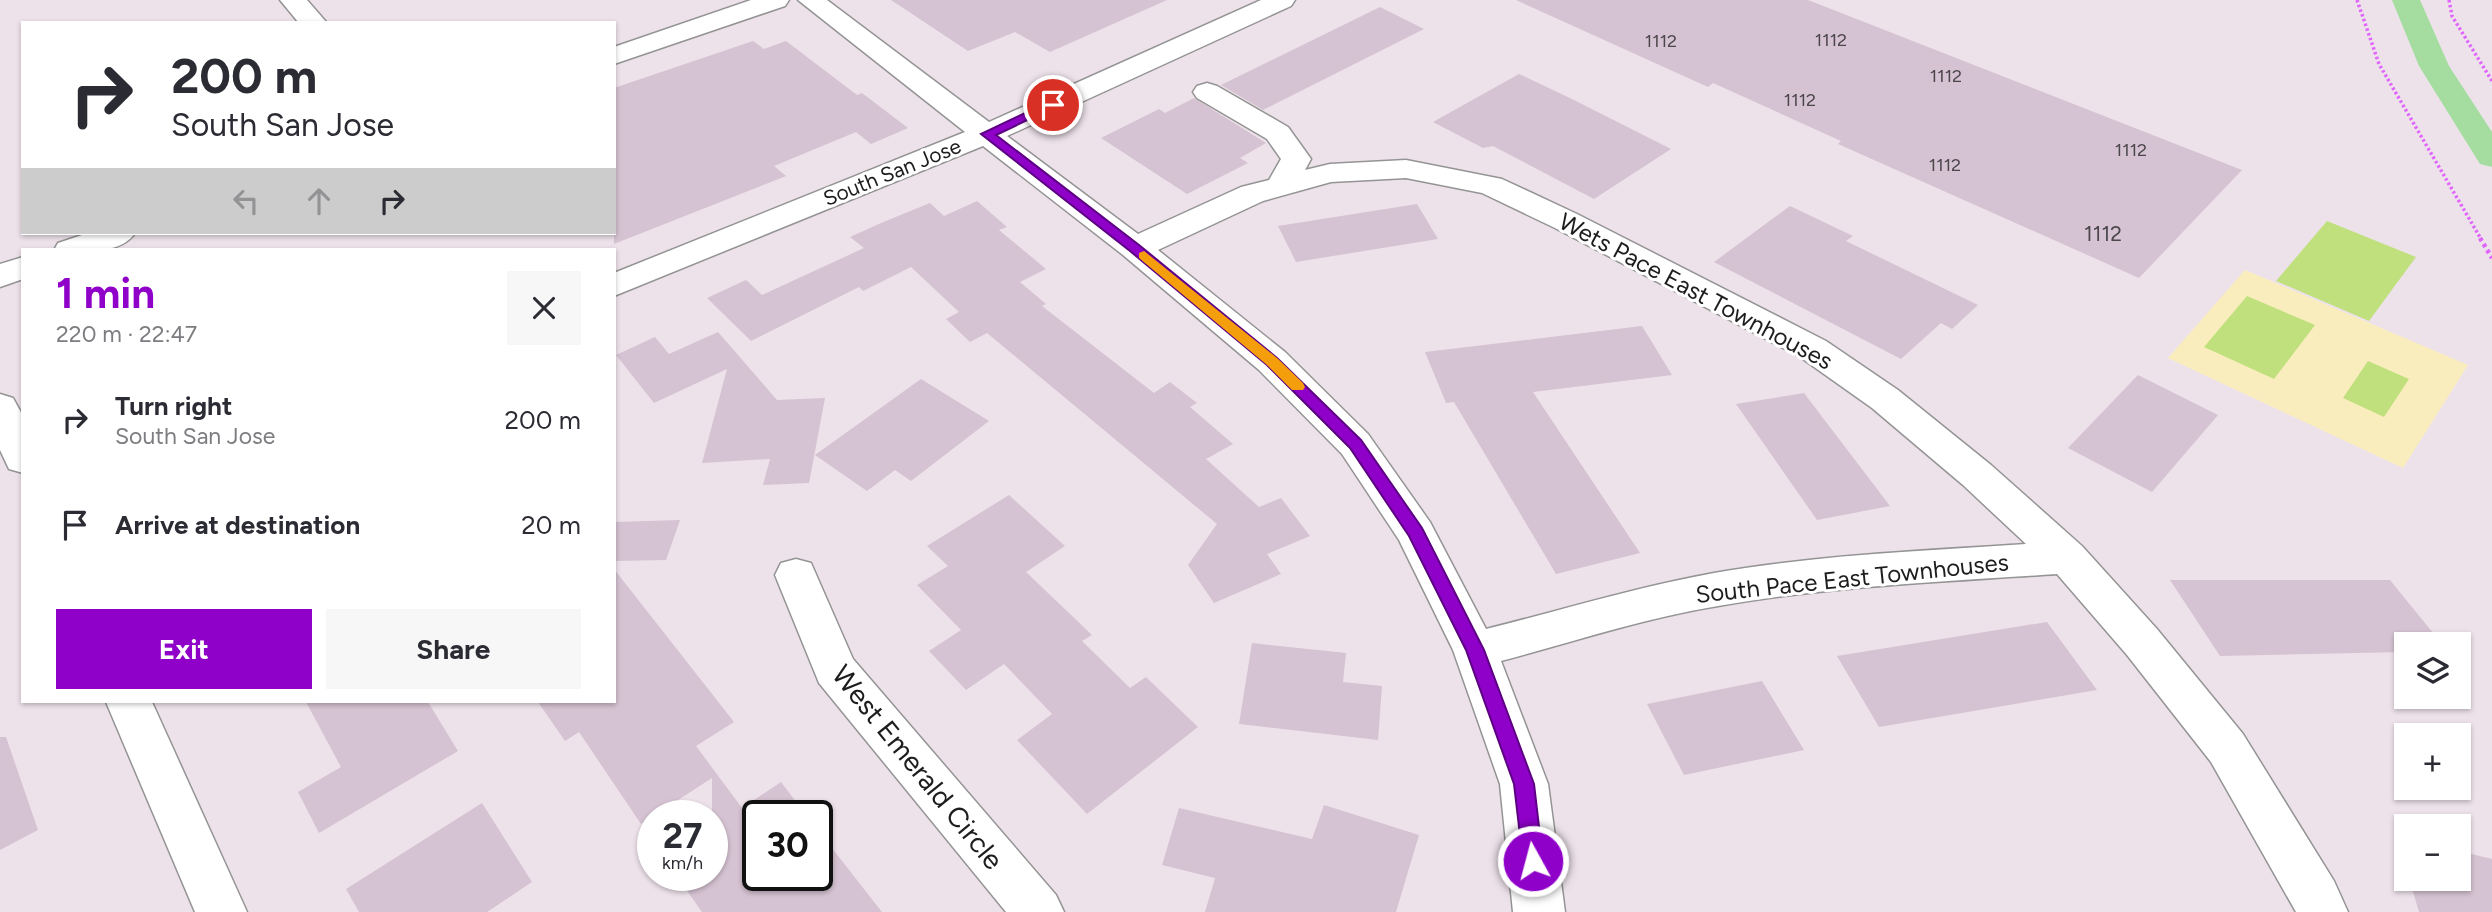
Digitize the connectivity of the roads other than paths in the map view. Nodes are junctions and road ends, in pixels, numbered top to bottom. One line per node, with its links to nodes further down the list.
1 (293, 0): 5 (street)
2 (776, 0): 6 (street)
3 (811, 0): 8 (street)
4 (1282, 0): 8 (street, South San Jose)
5 (312, 21)
6 (616, 55)
7 (1207, 92): 9 (street)
8 (987, 134): 12 (street); 15 (street, South San Jose)
9 (1281, 186): 12 (street, Wets Pace East Townhouses); 18 (street, Wets Pace East Townhouses)
10 (113, 235): 11 (street)
11 (77, 248)
12 (1135, 248): 20 (street)
13 (21, 268): 14 (street)
14 (0, 276)
15 (616, 284)
16 (0, 407): 17 (street)
17 (21, 454)
18 (2067, 557): 20 (street, South Pace East Townhouses); 25 (street, Wets Pace East Townhouses)
19 (796, 575): 23 (street, West Emerald Circle)
20 (1475, 650): 24 (street)
21 (129, 703): 22 (street)
22 (221, 912)
23 (1038, 912)
24 (1539, 912)
25 (2322, 912)

